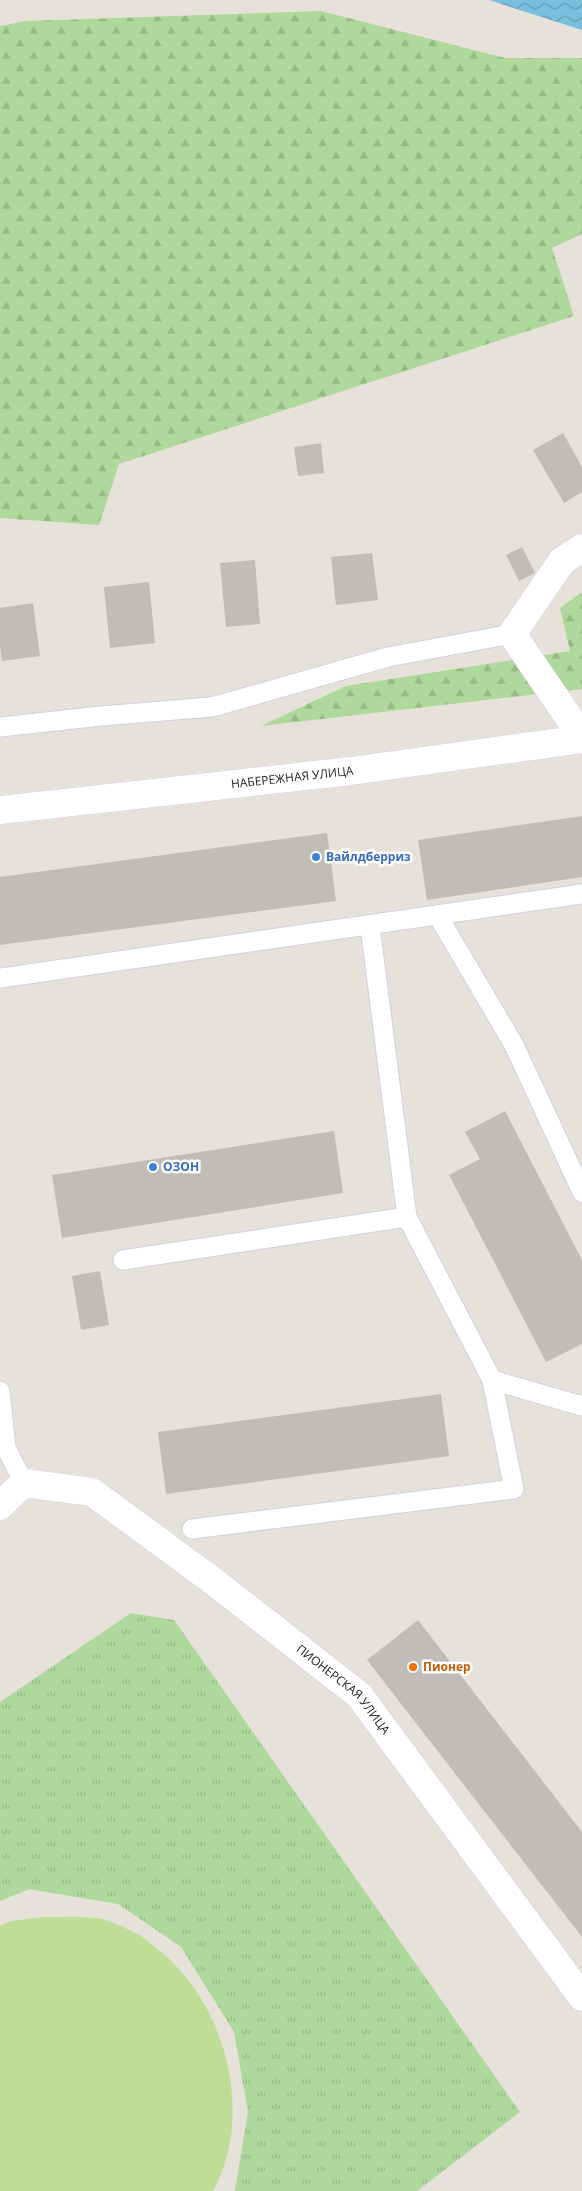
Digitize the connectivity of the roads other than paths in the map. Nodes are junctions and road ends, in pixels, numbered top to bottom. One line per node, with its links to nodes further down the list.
1 (582, 548): 2 (street)
2 (512, 634): 3 (lane); 4 (street)
3 (0, 727)
4 (582, 738): 5 (street, НАБЕРЕЖНАЯ УЛИЦА)
5 (0, 810)
6 (582, 894): 7 (lane)
7 (438, 916): 8 (lane); 10 (lane)
8 (370, 926): 9 (lane); 11 (lane)
9 (0, 978)
10 (582, 1192)
11 (407, 1217): 12 (lane); 13 (lane)
12 (123, 1260)
13 (492, 1380): 15 (lane); 18 (lane)
14 (0, 1391): 16 (lane)
15 (582, 1406)
16 (24, 1483): 17 (street); 19 (street, ПИОНЕРСКАЯ УЛИЦА)
17 (0, 1506)
18 (192, 1529)
19 (582, 1997)

